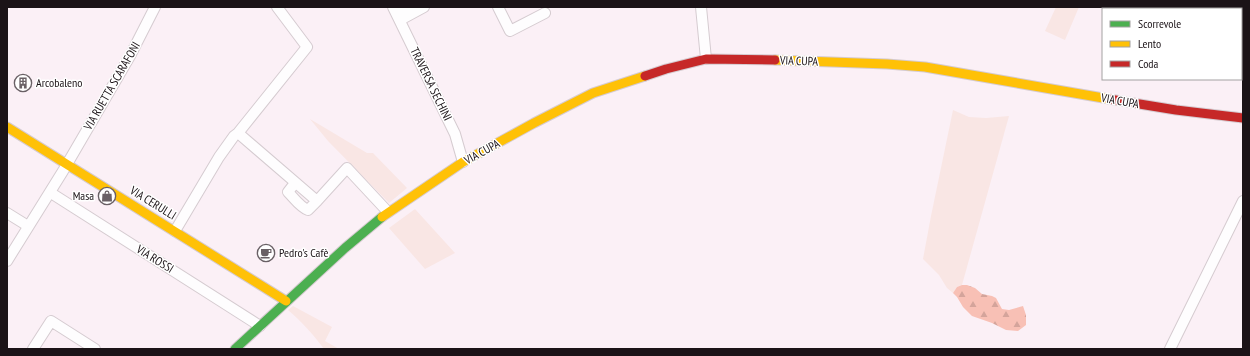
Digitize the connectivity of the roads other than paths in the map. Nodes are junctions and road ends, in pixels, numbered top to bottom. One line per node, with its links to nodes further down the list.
1 (155, 7): 14 (street, VIA RUETTA SCARAFONI)
2 (277, 7): 12 (street)
3 (408, 7): 7 (street)
4 (424, 7): 7 (street)
5 (498, 7): 8 (street)
6 (701, 7): 9 (street)
7 (396, 13): 13 (street, TRAVERSA SECHINI)
8 (545, 13)
9 (706, 59): 10 (street, VIA CUPA); 13 (street, VIA CUPA)
10 (1243, 118)
11 (7, 127): 14 (street, VIA CERULLI)
12 (238, 133): 17 (street); 20 (street)
13 (463, 162): 17 (street, VIA CUPA)
14 (68, 164): 15 (street, VIA RUETTA SCARAFONI); 20 (street, VIA CERULLI)
15 (50, 193): 19 (street, VIA RUETTA SCARAFONI); 23 (street, VIA ROSSI)
16 (1243, 200): 27 (street)
17 (388, 212): 22 (street, VIA CUPA)
18 (7, 213): 19 (street)
19 (28, 226): 21 (street, VIA RUETTA SCARAFONI)
20 (175, 231): 22 (street, VIA CERULLI)
21 (7, 261)
22 (286, 301): 23 (street, VIA CUPA)
23 (260, 326): 26 (street, VIA CUPA)
24 (33, 349): 25 (street)
25 (95, 349)
26 (235, 349)
27 (1170, 349)

